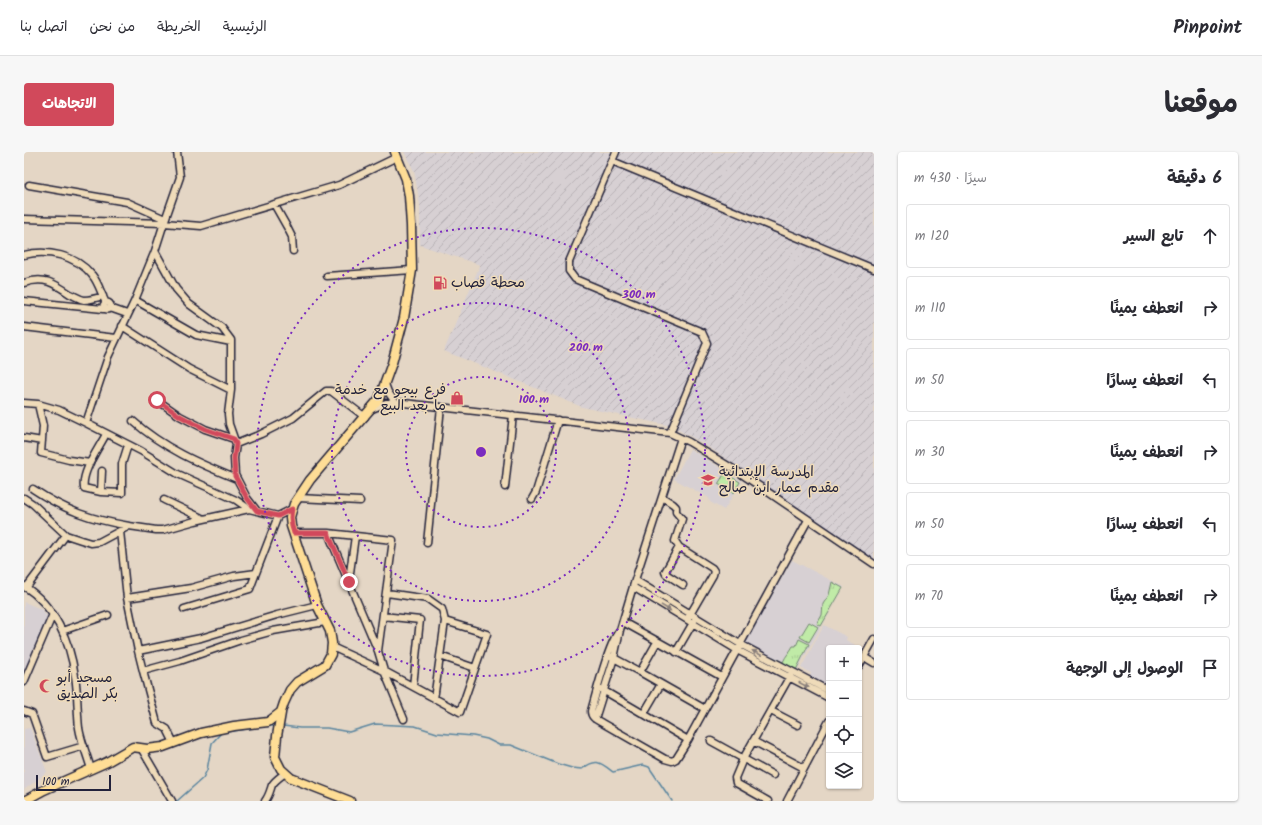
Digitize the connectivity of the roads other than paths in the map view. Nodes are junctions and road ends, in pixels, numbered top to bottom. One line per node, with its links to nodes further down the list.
1 (177, 152): 8 (street)
2 (616, 152): 4 (street)
3 (396, 154): 6 (street); 13 (main road)
4 (612, 161): 12 (street); 39 (street)
5 (29, 185): 8 (street)
6 (274, 204): 8 (street); 10 (street)
7 (24, 219): 8 (street)
8 (164, 221): 9 (street)
9 (155, 251): 17 (street); 24 (street)
10 (293, 251)
11 (24, 254): 16 (street)
12 (874, 268)
13 (412, 270): 14 (street); 25 (main road)
14 (327, 276)
15 (24, 283): 16 (street)
16 (103, 296): 19 (street)
17 (135, 300): 20 (street); 24 (street)
18 (24, 301): 19 (street)
19 (107, 306): 20 (street)
20 (127, 314): 21 (street)
21 (122, 326): 23 (street); 26 (street)
22 (24, 327): 23 (street)
23 (116, 338): 37 (street)
24 (231, 342): 26 (street)
25 (385, 384): 28 (street); 32 (main road)
26 (231, 390): 43 (street)
27 (157, 400): 43 (street)
28 (396, 402): 31 (street); 32 (street)
29 (24, 403): 30 (street)
30 (38, 404): 37 (street); 42 (street)
31 (441, 407): 33 (street); 69 (street)
32 (371, 410): 34 (main road)
33 (513, 415): 35 (street); 48 (street)
34 (365, 417): 43 (street); 53 (main road)
35 (558, 420): 39 (street); 54 (street)
36 (132, 421): 47 (street)
37 (86, 423): 38 (street)
38 (106, 434): 44 (street); 45 (street)
39 (670, 434): 41 (street)
40 (24, 438): 42 (street)
41 (681, 438): 51 (street); 62 (street)
42 (42, 441): 45 (street)
43 (235, 441): 47 (street)
44 (128, 445): 50 (street); 57 (street)
45 (90, 463): 50 (street)
46 (102, 471): 50 (street)
47 (237, 480): 59 (street)
48 (505, 487)
49 (33, 489): 63 (street)
50 (101, 492)
51 (662, 497): 70 (street); 73 (street)
52 (24, 498): 67 (street)
53 (298, 498): 56 (street); 58 (main road)
54 (532, 499)
55 (164, 500): 61 (street)
56 (360, 501)
57 (249, 509): 59 (street); 61 (street)
58 (292, 509): 60 (street); 65 (main road)
59 (257, 511): 60 (street)
60 (278, 516): 72 (street)
61 (204, 519): 63 (street)
62 (808, 520): 71 (street); 94 (street)
63 (129, 526): 64 (street)
64 (120, 531): 67 (street); 79 (street)
65 (294, 533): 66 (street); 80 (main road)
66 (328, 533): 68 (street); 74 (street)
67 (66, 535): 76 (street)
68 (355, 536): 74 (street); 78 (street)
69 (427, 542)
70 (679, 547): 75 (street); 85 (street)
71 (874, 564)
72 (256, 573): 79 (street); 81 (street)
73 (635, 580): 77 (street); 85 (street)
74 (349, 582): 96 (street)
75 (684, 585)
76 (25, 587): 82 (street)
77 (633, 588): 88 (street); 89 (street, one-way to 89)
78 (387, 593): 84 (street); 86 (street)
79 (127, 598): 95 (street)
80 (317, 604): 87 (main road); 95 (street)
81 (184, 609)
82 (53, 614): 90 (street); 110 (street)
83 (108, 615): 90 (street)
84 (383, 616): 96 (street); 112 (street)
85 (693, 616): 89 (street); 94 (street)
86 (445, 621): 98 (street); 103 (street)
87 (325, 622): 93 (main road); 105 (street)
88 (623, 622): 92 (street); 99 (street)
89 (689, 622): 94 (street); 97 (street)
90 (62, 631): 129 (street)
91 (874, 639): 100 (street)
92 (657, 642): 97 (street); 106 (street)
93 (332, 647): 104 (street); 120 (main road)
94 (738, 647): 107 (street, one-way to 94); 108 (street); 109 (street)
95 (138, 651): 105 (street)
96 (378, 651): 104 (street)
97 (676, 652): 108 (street)
98 (440, 656): 103 (street); 116 (street)
99 (611, 657): 106 (street); 113 (street)
100 (864, 657): 101 (street); 102 (street)
101 (862, 661)
102 (874, 663)
103 (475, 668): 116 (street)
104 (384, 670): 112 (street); 122 (street)
105 (143, 671): 128 (street)
106 (640, 672): 111 (street)
107 (792, 672): 109 (street); 114 (street)
108 (722, 677): 117 (street)
109 (789, 678): 115 (street, one-way to 115); 119 (street)
110 (24, 682)
111 (661, 684): 117 (street); 121 (street)
112 (414, 686): 116 (street)
113 (601, 688): 121 (street); 125 (street)
114 (826, 689)
115 (826, 696)
116 (434, 699)
117 (705, 709): 125 (street)
118 (24, 711): 129 (street)
119 (770, 711): 123 (street); 127 (street)
120 (282, 712): 128 (main road); 134 (main road)
121 (644, 713): 125 (street)
122 (404, 719)
123 (798, 726)
124 (826, 727): 132 (street)
125 (688, 740)
126 (711, 741): 131 (street)
127 (753, 741): 131 (street); 132 (street)
128 (174, 743): 130 (main road)
129 (84, 746): 133 (street)
130 (141, 748): 133 (main road); 136 (street)
131 (743, 759): 135 (street); 140 (street)
132 (804, 768): 141 (street)
133 (91, 769): 137 (main road)
134 (285, 773): 138 (street); 139 (main road)
135 (772, 775)
136 (170, 800)
137 (24, 801)
138 (265, 801)
139 (350, 801)
140 (768, 801)
141 (787, 801)

